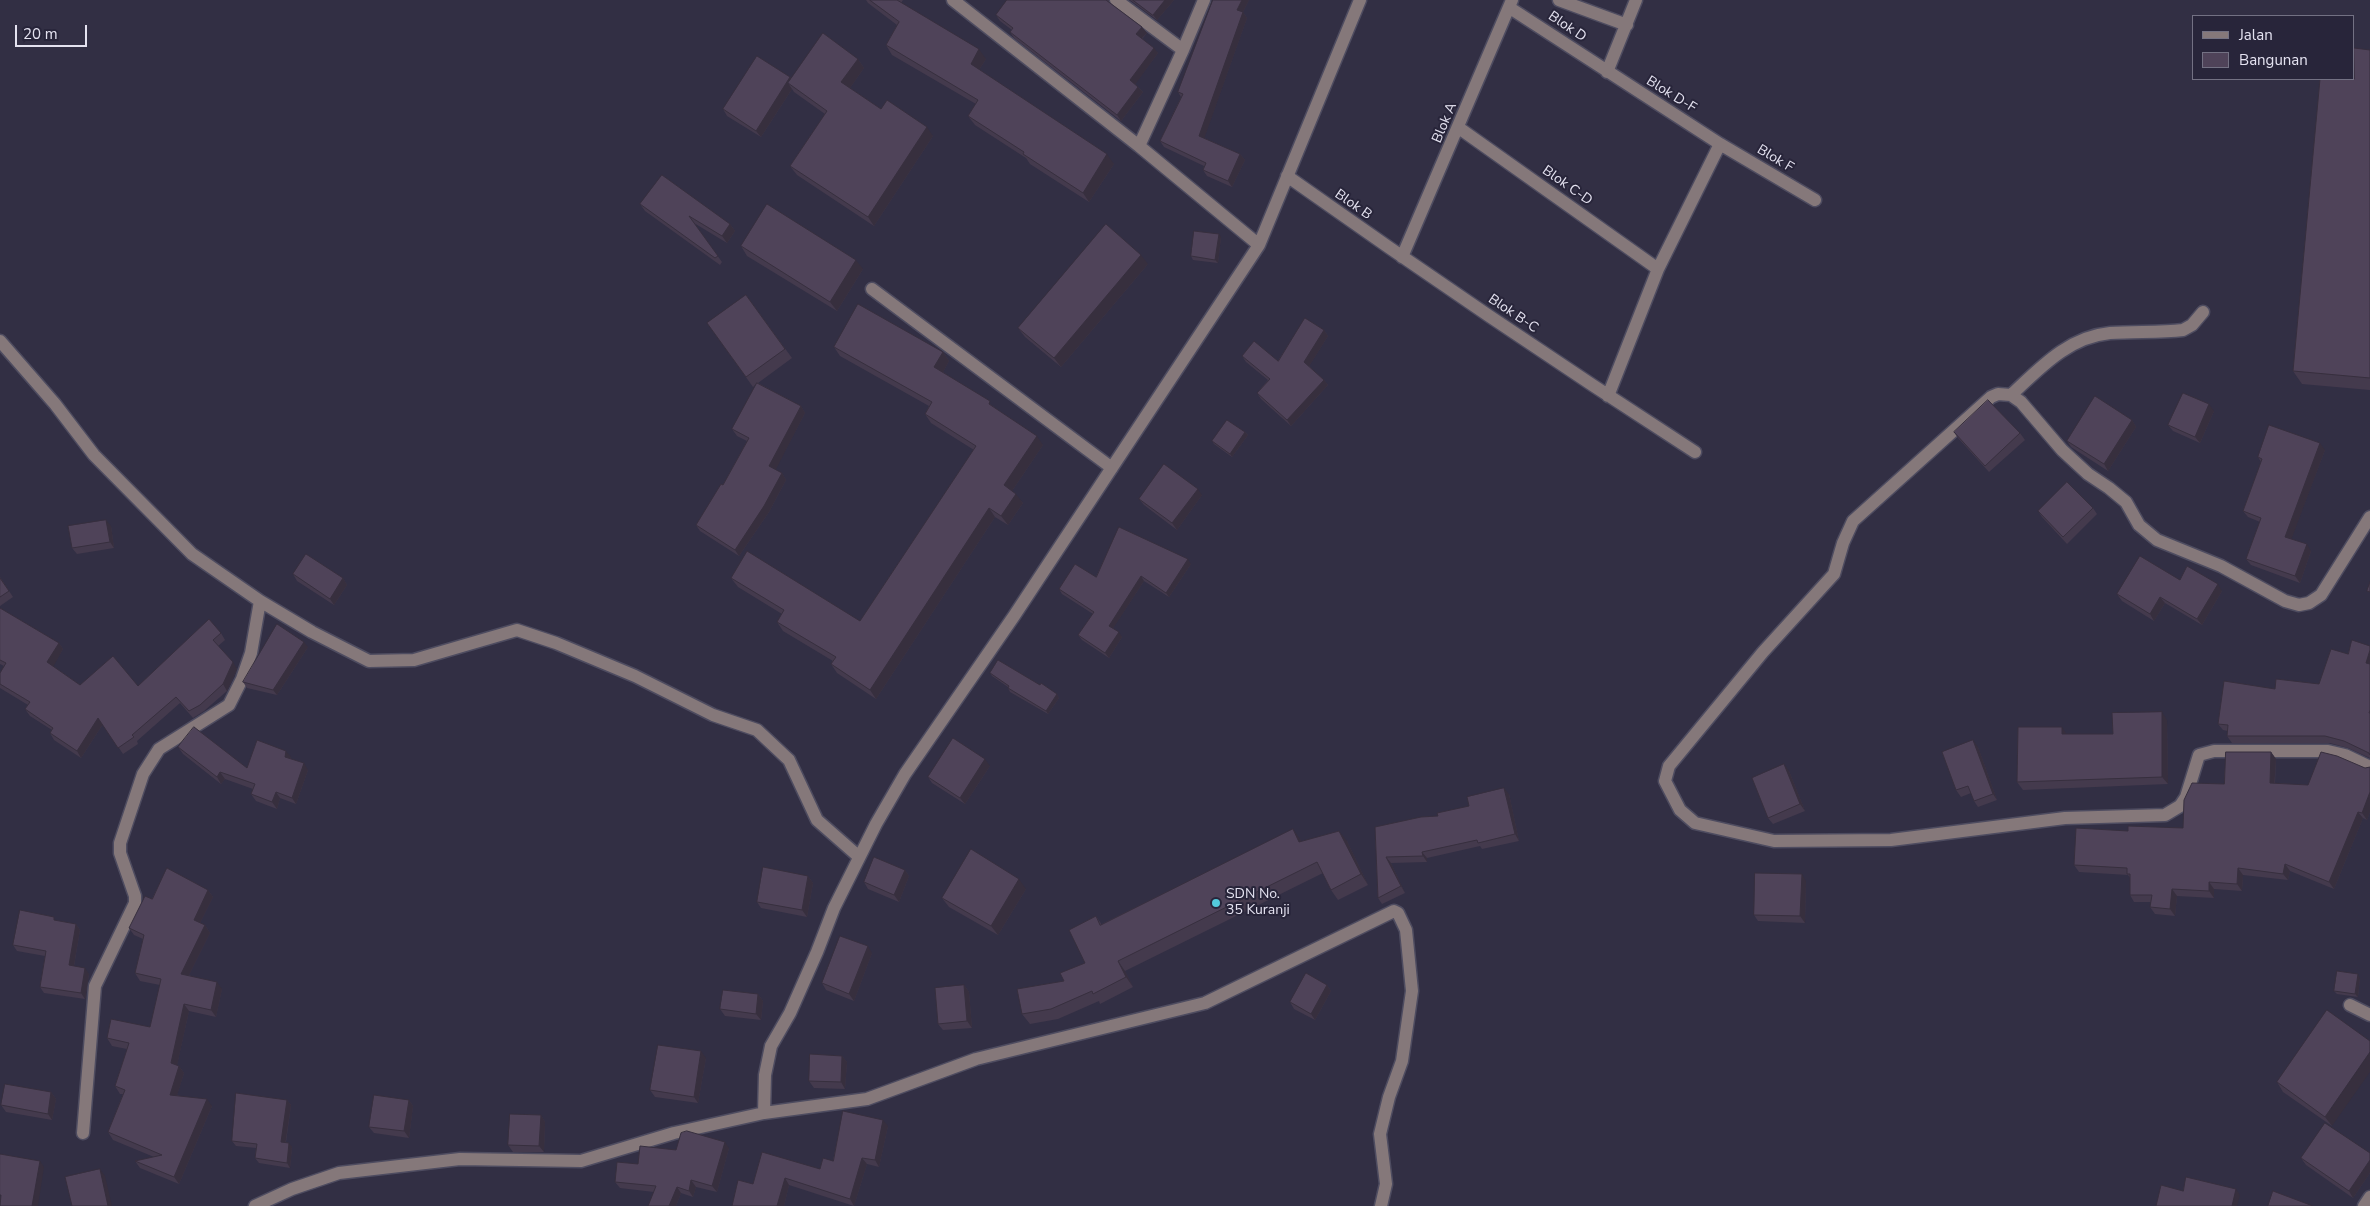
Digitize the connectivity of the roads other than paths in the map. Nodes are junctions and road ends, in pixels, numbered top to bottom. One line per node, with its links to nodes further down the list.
1 (953, 0): 13 (street)
2 (1116, 0): 9 (street)
3 (1204, 0): 9 (street)
4 (1360, 0): 14 (street)
5 (1559, 0): 8 (street)
6 (1636, 0): 8 (street)
7 (1511, 4): 10 (street, Blok D); 11 (street, Blok A)
8 (1627, 25): 10 (street)
9 (1183, 50): 13 (street)
10 (1607, 72): 12 (street, Blok D-F)
11 (1459, 128): 17 (street, Blok A); 18 (street, Blok C-D)
12 (1720, 144): 15 (street, Blok F); 18 (street)
13 (1139, 146): 16 (street)
14 (1287, 176): 16 (street); 17 (street, Blok B)
15 (1815, 200)
16 (1259, 245): 25 (street)
17 (1402, 257): 23 (street, Blok B-C)
18 (1658, 269): 23 (street)
19 (872, 289): 25 (street)
20 (2203, 312): 22 (street)
21 (0, 340): 27 (street)
22 (2011, 395): 26 (street); 28 (street)
23 (1608, 396): 24 (street)
24 (1695, 452)
25 (1112, 468): 29 (street)
26 (2370, 516)
27 (260, 601): 29 (street); 33 (street)
28 (2370, 768)
29 (858, 856): 32 (street)
30 (2350, 1005): 31 (street)
31 (2370, 1015)
32 (764, 1113): 35 (street); 36 (street)
33 (84, 1133)
34 (2370, 1197): 37 (street)
35 (255, 1206)
36 (1381, 1206)
37 (2364, 1206)

